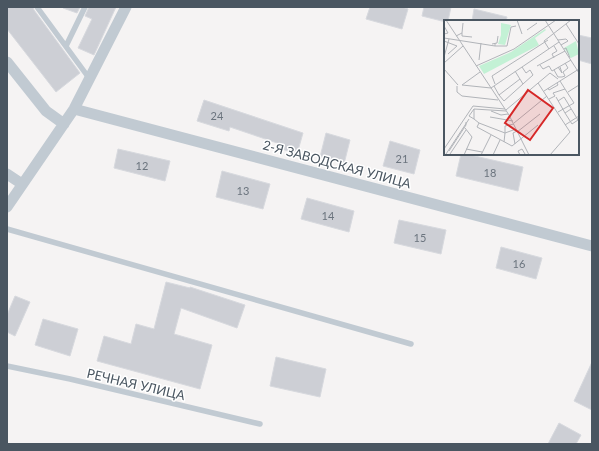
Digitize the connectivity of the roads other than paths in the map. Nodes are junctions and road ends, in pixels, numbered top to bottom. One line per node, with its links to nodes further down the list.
1 (85, 7): 4 (lane)
2 (126, 7): 6 (street)
3 (39, 8): 4 (lane)
4 (66, 46): 6 (lane)
5 (7, 62): 8 (street)
6 (90, 78): 7 (street)
7 (74, 109): 8 (street); 13 (street, 2-Я ЗАВОДСКАЯ УЛИЦА)
8 (64, 124): 10 (street)
9 (7, 174): 10 (street)
10 (22, 184): 11 (street)
11 (7, 207)
12 (7, 230): 14 (lane)
13 (592, 246)
14 (411, 344)
15 (7, 366): 16 (lane, РЕЧНАЯ УЛИЦА)
16 (260, 424)

